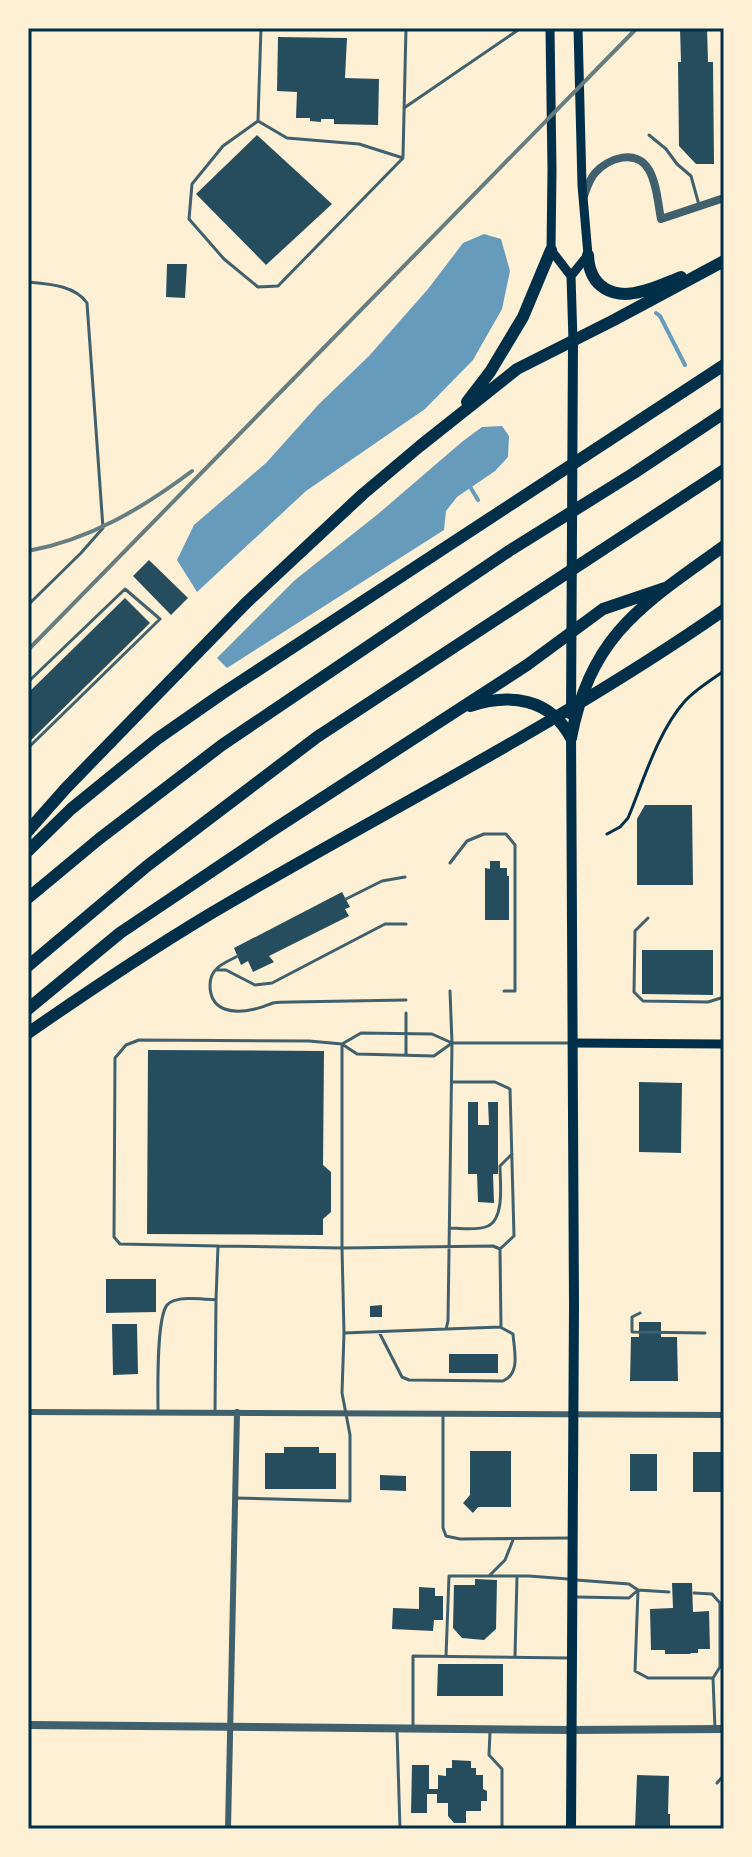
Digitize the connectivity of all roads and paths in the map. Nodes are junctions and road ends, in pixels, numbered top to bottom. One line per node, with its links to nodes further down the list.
1 (261, 28): 7 (lane)
2 (406, 28): 6 (lane)
3 (521, 28): 6 (lane)
4 (550, 28): 13 (main road)
5 (578, 28): 11 (main road)
6 (404, 108): 9 (lane)
7 (258, 121): 9 (lane); 9 (lane)
8 (649, 135): 12 (lane)
9 (403, 158)
10 (724, 198): 12 (street)
11 (583, 199): 12 (street); 14 (main road)
12 (699, 206)
13 (551, 250): 16 (main road); 21 (highway)
14 (588, 255): 15 (highway); 16 (main road)
15 (719, 263): 18 (highway)
16 (571, 276): 18 (main road)
17 (28, 282): 25 (lane)
18 (573, 341): 21 (highway); 27 (main road)
19 (724, 365): 35 (highway)
20 (724, 413): 38 (highway)
21 (455, 417): 33 (highway)
22 (724, 470): 43 (highway)
23 (724, 546): 24 (highway)
24 (665, 588): 27 (highway); 31 (highway)
25 (28, 605)
26 (724, 610): 51 (highway)
27 (571, 632): 30 (highway); 31 (main road)
28 (724, 671): 34 (path)
29 (28, 682): 32 (lane)
30 (455, 712): 31 (highway); 49 (highway)
31 (571, 738): 54 (main road)
32 (28, 748)
33 (28, 831)
34 (607, 834)
35 (28, 851)
36 (450, 863): 46 (lane)
37 (405, 877): 39 (lane)
38 (28, 898)
39 (346, 899)
40 (648, 918): 47 (lane)
41 (406, 924): 44 (lane)
42 (238, 956): 44 (lane)
43 (28, 966)
44 (213, 970): 48 (lane)
45 (450, 991): 53 (lane)
46 (504, 991)
47 (724, 997)
48 (406, 1000)
49 (28, 1009)
50 (406, 1013): 52 (lane)
51 (28, 1033)
52 (406, 1034): 53 (lane); 55 (lane); 57 (lane)
53 (452, 1043): 54 (lane); 57 (lane); 58 (lane)
54 (573, 1043): 56 (main road); 78 (main road)
55 (342, 1044): 57 (lane); 61 (lane); 63 (lane)
56 (724, 1044)
57 (406, 1055)
58 (452, 1082): 59 (lane); 60 (lane)
59 (513, 1154): 60 (lane); 64 (lane)
60 (450, 1228): 62 (lane)
61 (218, 1246): 63 (lane); 65 (lane)
62 (449, 1246): 63 (lane); 64 (lane); 68 (lane)
63 (342, 1248): 70 (lane)
64 (500, 1249): 67 (lane)
65 (216, 1300): 73 (lane); 74 (lane)
66 (640, 1313): 71 (lane)
67 (501, 1327): 68 (lane); 69 (lane)
68 (446, 1329): 69 (lane)
69 (379, 1332): 70 (lane)
70 (344, 1333): 76 (lane)
71 (705, 1333)
72 (28, 1412): 73 (street)
73 (158, 1412): 74 (street)
74 (215, 1412): 75 (street)
75 (237, 1412): 76 (street); 80 (street)
76 (344, 1413): 77 (street); 80 (lane)
77 (443, 1413): 78 (street); 82 (lane)
78 (573, 1414): 79 (street); 81 (main road)
79 (724, 1415)
80 (235, 1498): 95 (street)
81 (573, 1538): 82 (lane); 85 (main road)
82 (513, 1539): 83 (lane)
83 (489, 1576): 84 (lane); 90 (lane)
84 (517, 1576): 85 (lane); 91 (lane)
85 (572, 1579): 86 (lane); 89 (main road)
86 (638, 1590): 87 (lane); 89 (lane); 93 (lane)
87 (669, 1592)
88 (694, 1593): 93 (lane)
89 (572, 1597): 92 (main road)
90 (446, 1656): 91 (lane); 97 (lane)
91 (515, 1657): 92 (lane)
92 (572, 1658): 100 (main road)
93 (713, 1678): 99 (lane)
94 (28, 1725): 95 (street)
95 (229, 1726): 96 (street); 103 (street)
96 (397, 1728): 97 (street); 104 (lane)
97 (413, 1728): 98 (street)
98 (490, 1728): 100 (street); 105 (lane)
99 (719, 1729): 100 (street)
100 (572, 1730): 106 (main road)
101 (724, 1775): 102 (lane)
102 (717, 1783)
103 (228, 1829)
104 (400, 1829)
105 (502, 1829)
106 (571, 1829)

